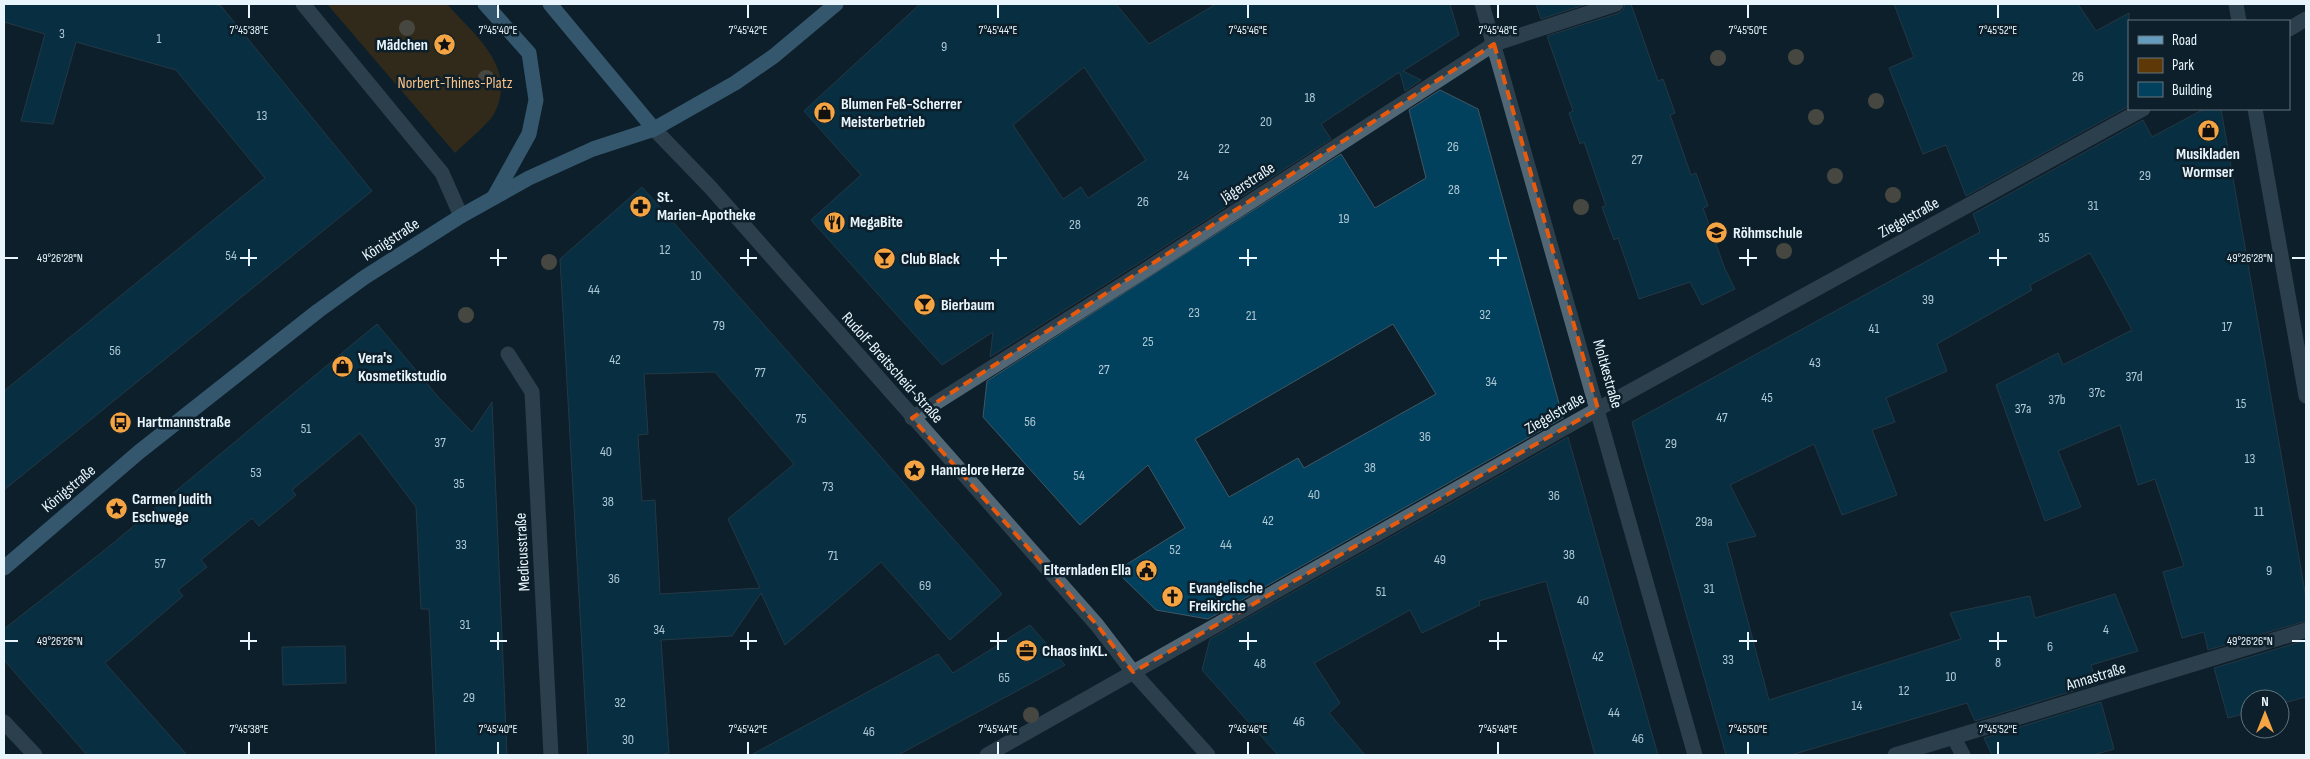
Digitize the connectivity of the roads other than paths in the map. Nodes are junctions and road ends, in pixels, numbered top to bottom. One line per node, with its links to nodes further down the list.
1 (303, 4): 16 (street)
2 (485, 4): 15 (main road)
3 (550, 4): 14 (main road, Rudolf-Breitscheid-Straße)
4 (836, 4): 14 (main road, Königstraße)
5 (1482, 4): 11 (street, Moltkestraße)
6 (1616, 4): 11 (street, Jägerstraße)
7 (2236, 4): 9 (street)
8 (2306, 19): 10 (street)
9 (2239, 20)
10 (2290, 27)
11 (1494, 44): 19 (street, Moltkestraße); 20 (street, Jägerstraße)
12 (2141, 110): 19 (street, Ziegelstraße)
13 (2255, 110): 18 (street)
14 (654, 129): 15 (main road, Königstraße); 20 (street, Rudolf-Breitscheid-Straße)
15 (494, 197): 16 (main road, Königstraße)
16 (461, 216): 21 (main road, Königstraße)
17 (508, 354): 27 (street, Medicusstraße)
18 (2306, 396)
19 (1598, 409): 23 (street, Ziegelstraße); 30 (street, Moltkestraße)
20 (912, 418): 23 (street, Rudolf-Breitscheid-Straße)
21 (4, 568)
22 (2306, 630): 25 (street, Annastraße)
23 (1133, 672): 28 (street, Ziegelstraße); 29 (street, Rudolf-Breitscheid-Straße)
24 (4, 722): 26 (street)
25 (1954, 738): 31 (street, Annastraße); 32 (street)
26 (35, 755)
27 (551, 755)
28 (988, 755)
29 (1208, 755)
30 (1695, 755)
31 (1895, 755)
32 (1963, 755)

